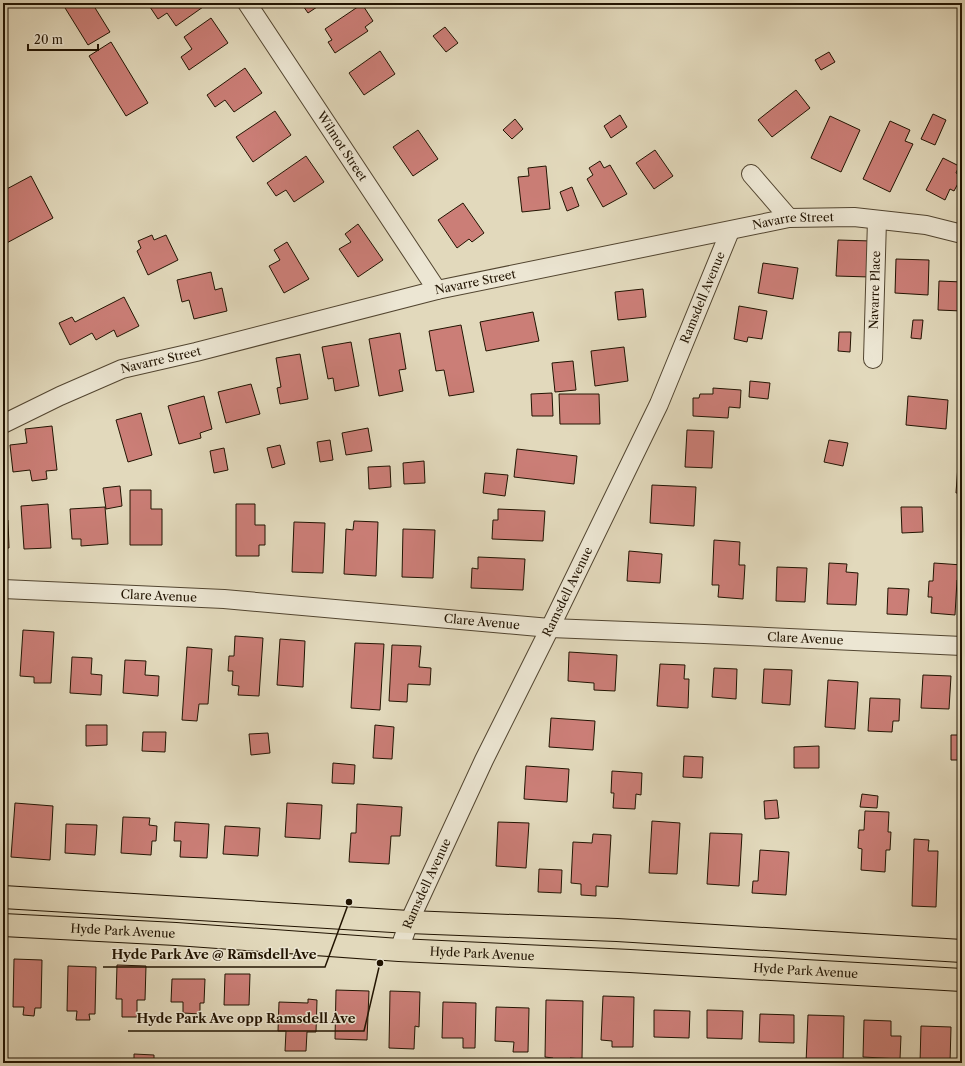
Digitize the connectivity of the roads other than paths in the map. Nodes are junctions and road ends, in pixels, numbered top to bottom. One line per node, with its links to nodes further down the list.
1 (247, 3): 7 (street, Wilmot Street)
2 (751, 174): 3 (street)
3 (789, 218): 4 (street, Navarre Street); 5 (street, Navarre Street)
4 (877, 220): 6 (street, Navarre Street); 8 (street, Navarre Place)
5 (730, 231): 7 (street, Navarre Street); 11 (street, Ramsdell Avenue)
6 (962, 234)
7 (437, 290): 9 (street, Navarre Street)
8 (873, 359)
9 (3, 424)
10 (3, 590): 11 (street, Clare Avenue)
11 (550, 628): 12 (street, Clare Avenue); 14 (street, Ramsdell Avenue)
12 (962, 646)
13 (3, 897): 14 (main road)
14 (409, 922): 16 (street, Ramsdell Avenue); 17 (main road)
15 (3, 925): 16 (main road, Hyde Park Avenue)
16 (400, 950): 18 (main road, Hyde Park Avenue)
17 (962, 951)
18 (962, 980)

